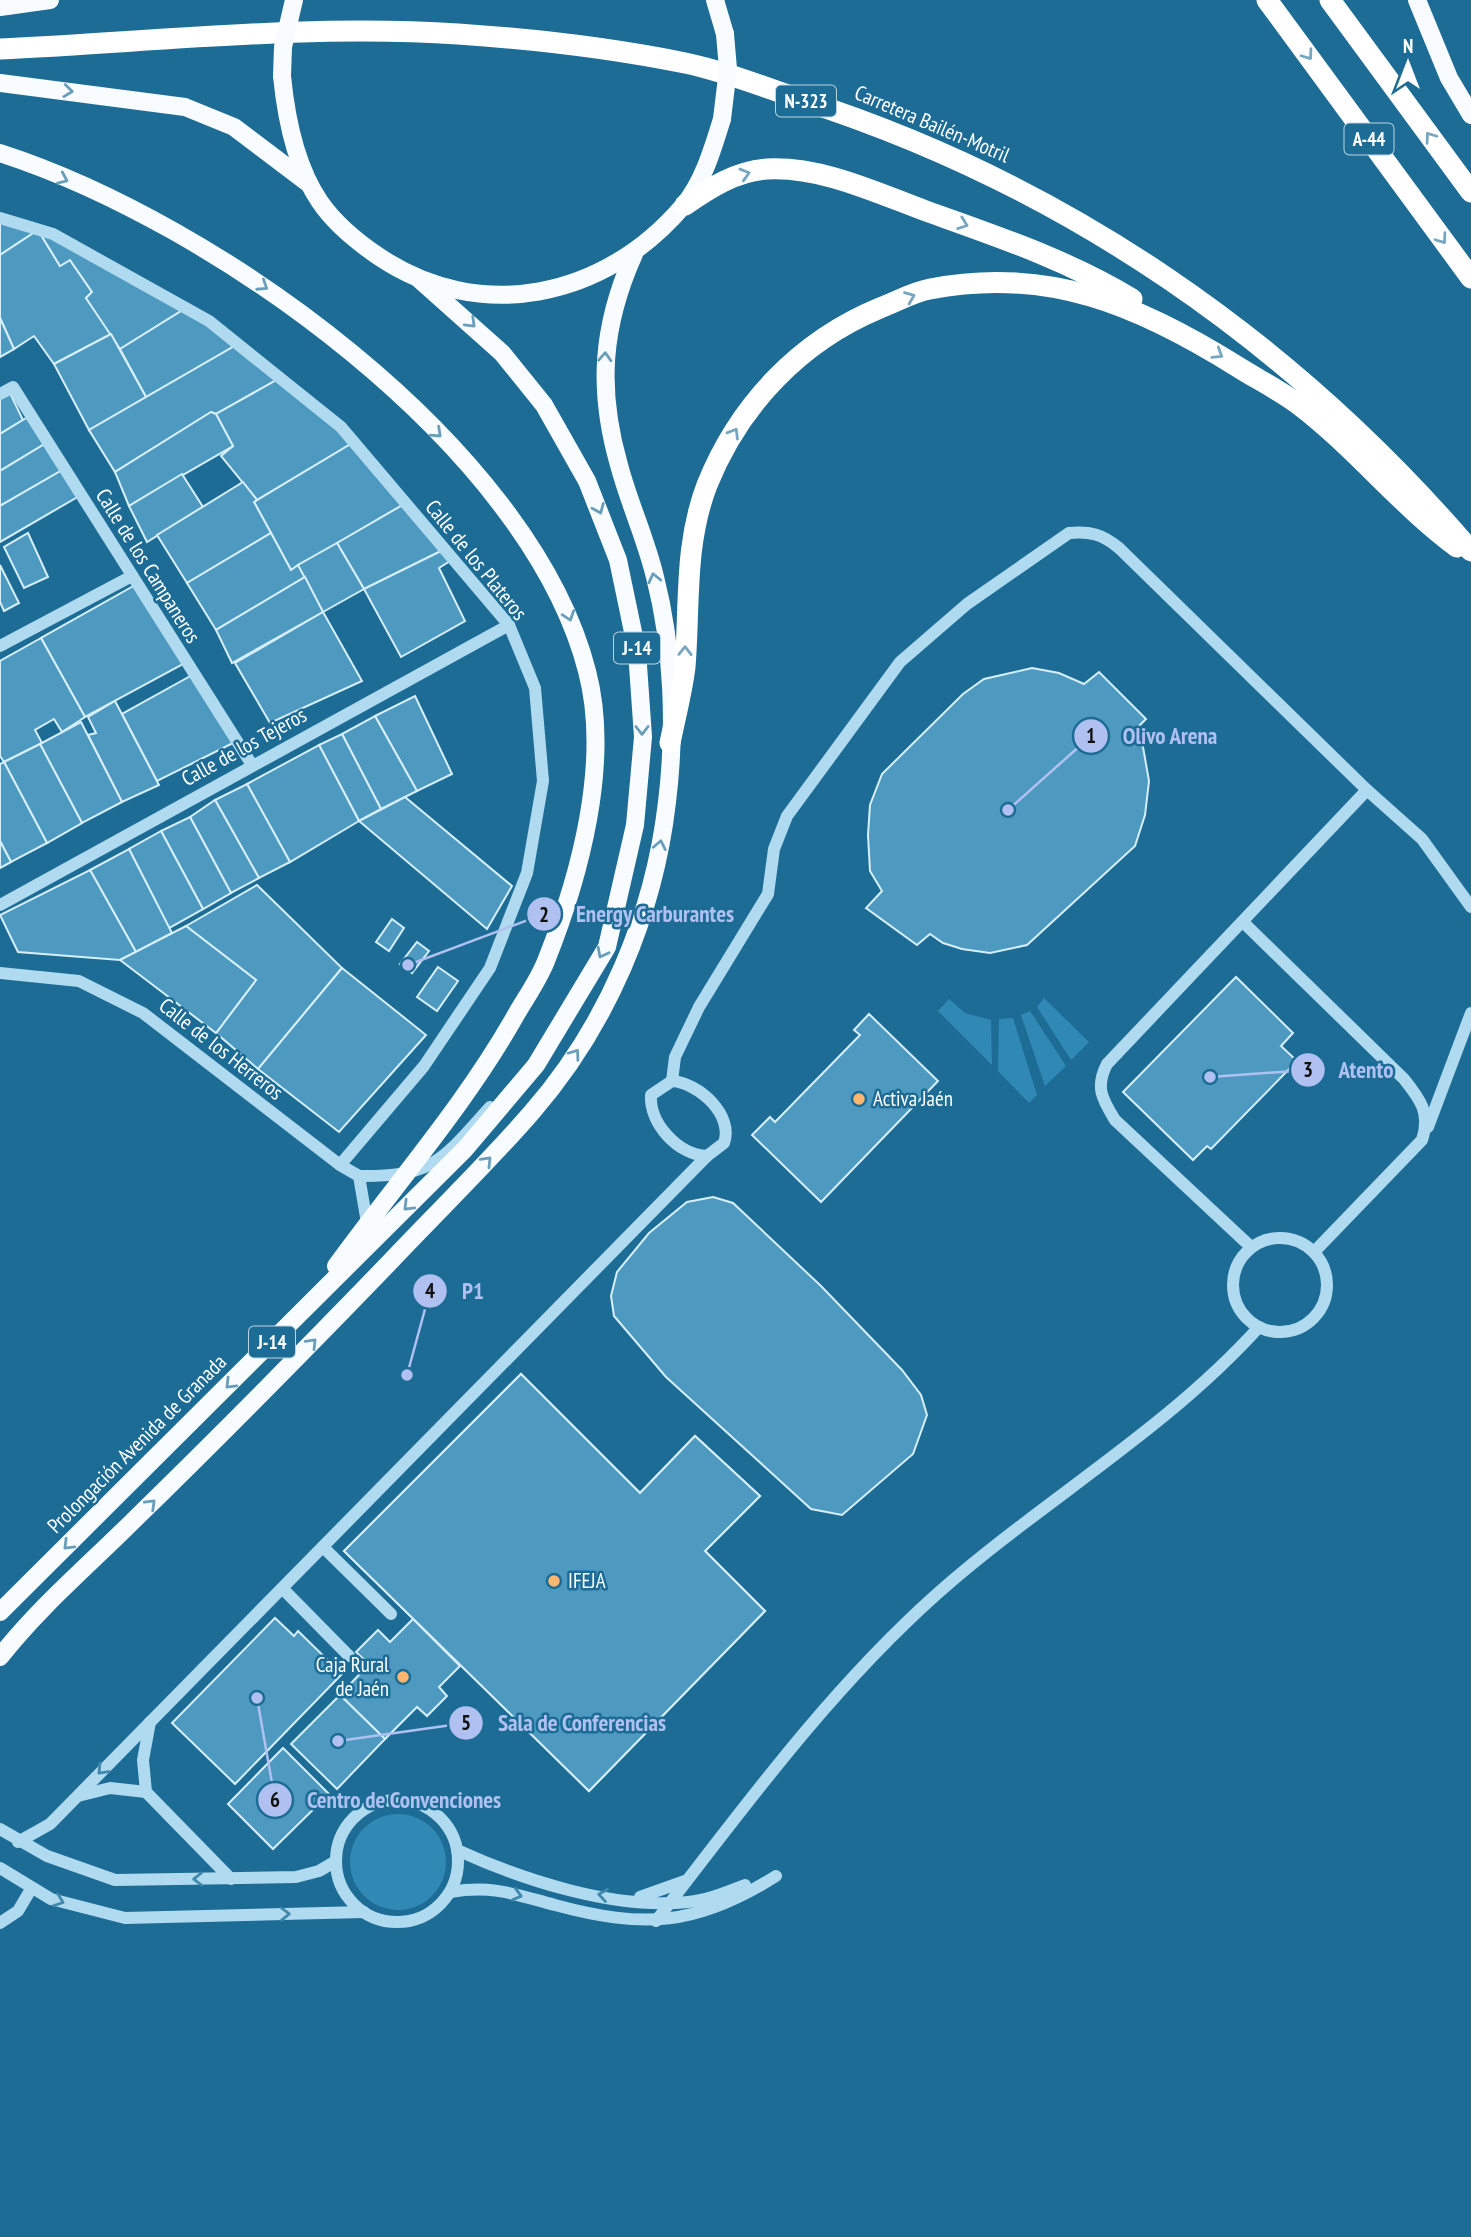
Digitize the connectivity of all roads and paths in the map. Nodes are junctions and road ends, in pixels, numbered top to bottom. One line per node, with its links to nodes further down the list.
1 (50, 0): 7 (main road)
2 (294, 0): 12 (main road, bridge)
3 (715, 0): 14 (main road, bridge)
4 (1267, 0): 17 (highway, A-44, one-way to 17)
5 (1330, 0): 13 (highway, A-44, one-way to 5)
6 (1417, 0): 10 (main road)
7 (0, 7)
8 (0, 49): 21 (highway, Carretera Bailén-Motril / N-323)
9 (0, 83): 12 (main road, one-way to 12)
10 (1471, 115)
11 (0, 153): 39 (main road, one-way to 39)
12 (309, 184): 18 (main road)
13 (1471, 192)
14 (685, 205): 16 (main road); 19 (highway, one-way to 19)
15 (0, 218): 24 (street, Calle de los Plateros)
16 (634, 254): 18 (main road); 26 (main road, one-way to 16)
17 (1471, 278)
18 (419, 279): 34 (main road, J-14, one-way to 34)
19 (1189, 337): 22 (highway, one-way to 22); 26 (highway, one-way to 19)
20 (0, 394): 23 (street, Calle de los Campaneros)
21 (1471, 551)
22 (1471, 557)
23 (132, 576): 25 (street); 27 (street, Calle de los Campaneros)
24 (509, 625): 27 (street, Calle de los Tejeros); 38 (street, Calle de los Plateros)
25 (0, 646)
26 (670, 743): 51 (main road, J-14, one-way to 26)
27 (251, 765): 29 (street, Calle de los Tejeros)
28 (1367, 790): 30 (street); 31 (street); 35 (street)
29 (0, 905)
30 (1471, 906)
31 (1243, 922): 36 (street); 42 (street)
32 (0, 973): 38 (street, Calle de los Herreros)
33 (1471, 1013): 36 (street)
34 (536, 1065): 39 (street); 44 (main road, Prolongación Avenida de Granada / J-14, one-way to 44)
35 (672, 1081): 37 (street); 37 (street)
36 (1422, 1140): 43 (street)
37 (707, 1156): 46 (street)
38 (340, 1165): 40 (street, Calle de los Herreros)
39 (405, 1174): 40 (street); 41 (main road)
40 (359, 1176): 41 (street)
41 (367, 1223): 44 (main road)
42 (1251, 1247): 43 (street); 45 (street)
43 (1314, 1252): 45 (street)
44 (305, 1310): 48 (main road, Prolongación Avenida de Granada / J-14, one-way to 48)
45 (1259, 1327): 61 (street)
46 (323, 1547): 47 (street); 49 (street)
47 (283, 1589): 50 (street); 52 (street)
48 (0, 1612)
49 (391, 1614)
50 (349, 1656)
51 (0, 1657)
52 (150, 1721): 53 (street); 54 (street, one-way to 54)
53 (146, 1792): 54 (street); 60 (street)
54 (78, 1796): 56 (street)
55 (0, 1829): 56 (street)
56 (18, 1842): 60 (street, one-way to 56)
57 (457, 1850): 58 (street); 63 (street); 64 (street, one-way to 57)
58 (336, 1861): 60 (street); 66 (street)
59 (0, 1868): 62 (street)
60 (231, 1879)
61 (686, 1881): 64 (street); 65 (street)
62 (31, 1889): 66 (street, one-way to 66); 68 (street)
63 (450, 1892): 66 (street); 67 (street, one-way to 67)
64 (632, 1899): 65 (street)
65 (670, 1903): 67 (street); 67 (street)
66 (365, 1912)
67 (656, 1921)
68 (0, 1923)

